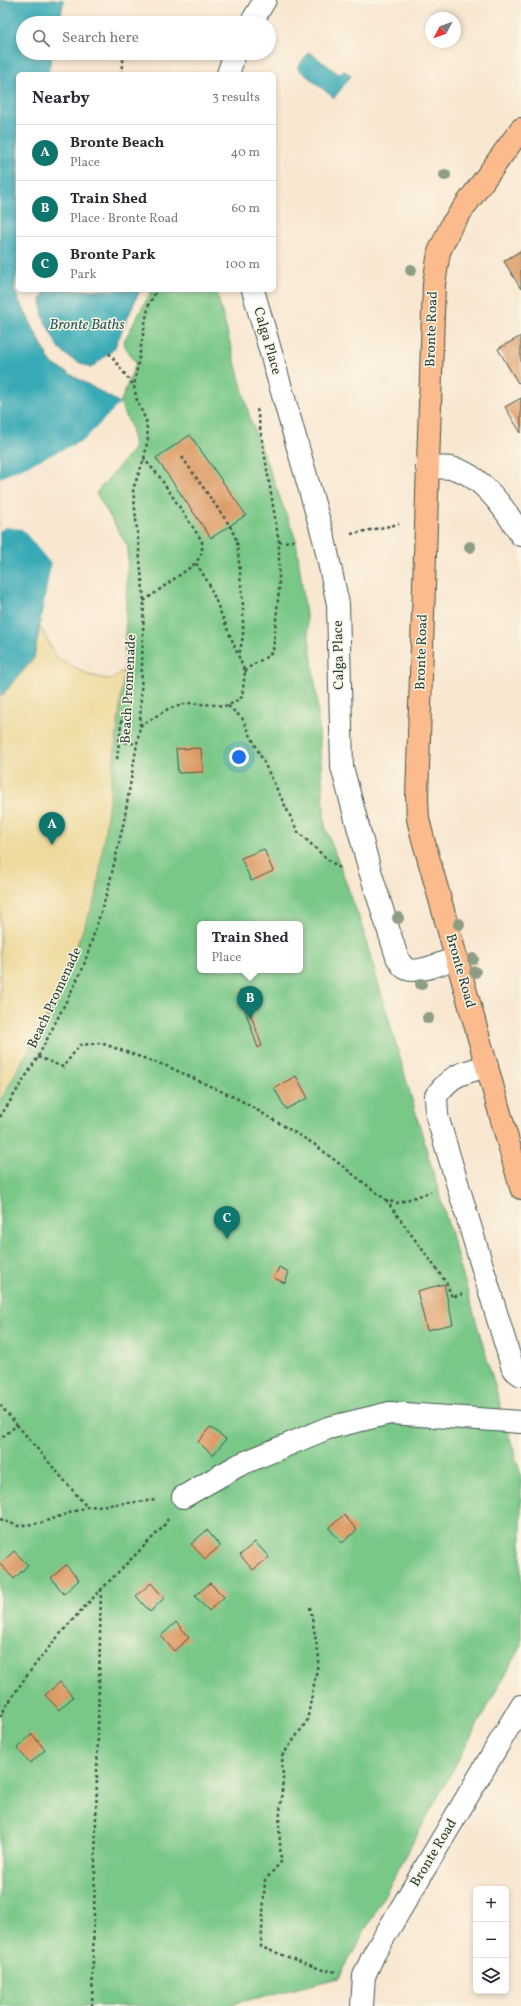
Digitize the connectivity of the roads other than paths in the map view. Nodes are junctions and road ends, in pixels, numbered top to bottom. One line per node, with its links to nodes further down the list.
1 (265, 0): 2 (street)
2 (255, 16)
3 (233, 60): 4 (street)
4 (229, 72)
5 (521, 129): 7 (main road, Bronte Road)
6 (254, 292): 9 (street, Calga Place)
7 (427, 468): 8 (street); 9 (main road, Bronte Road)
8 (521, 535)
9 (456, 958): 10 (main road, Bronte Road)
10 (487, 1066): 11 (main road, Bronte Road); 12 (street)
11 (521, 1188)
12 (521, 1375)
13 (521, 1422): 14 (street)
14 (183, 1497)
15 (521, 1706): 16 (street, Bronte Road)
16 (362, 2006)

